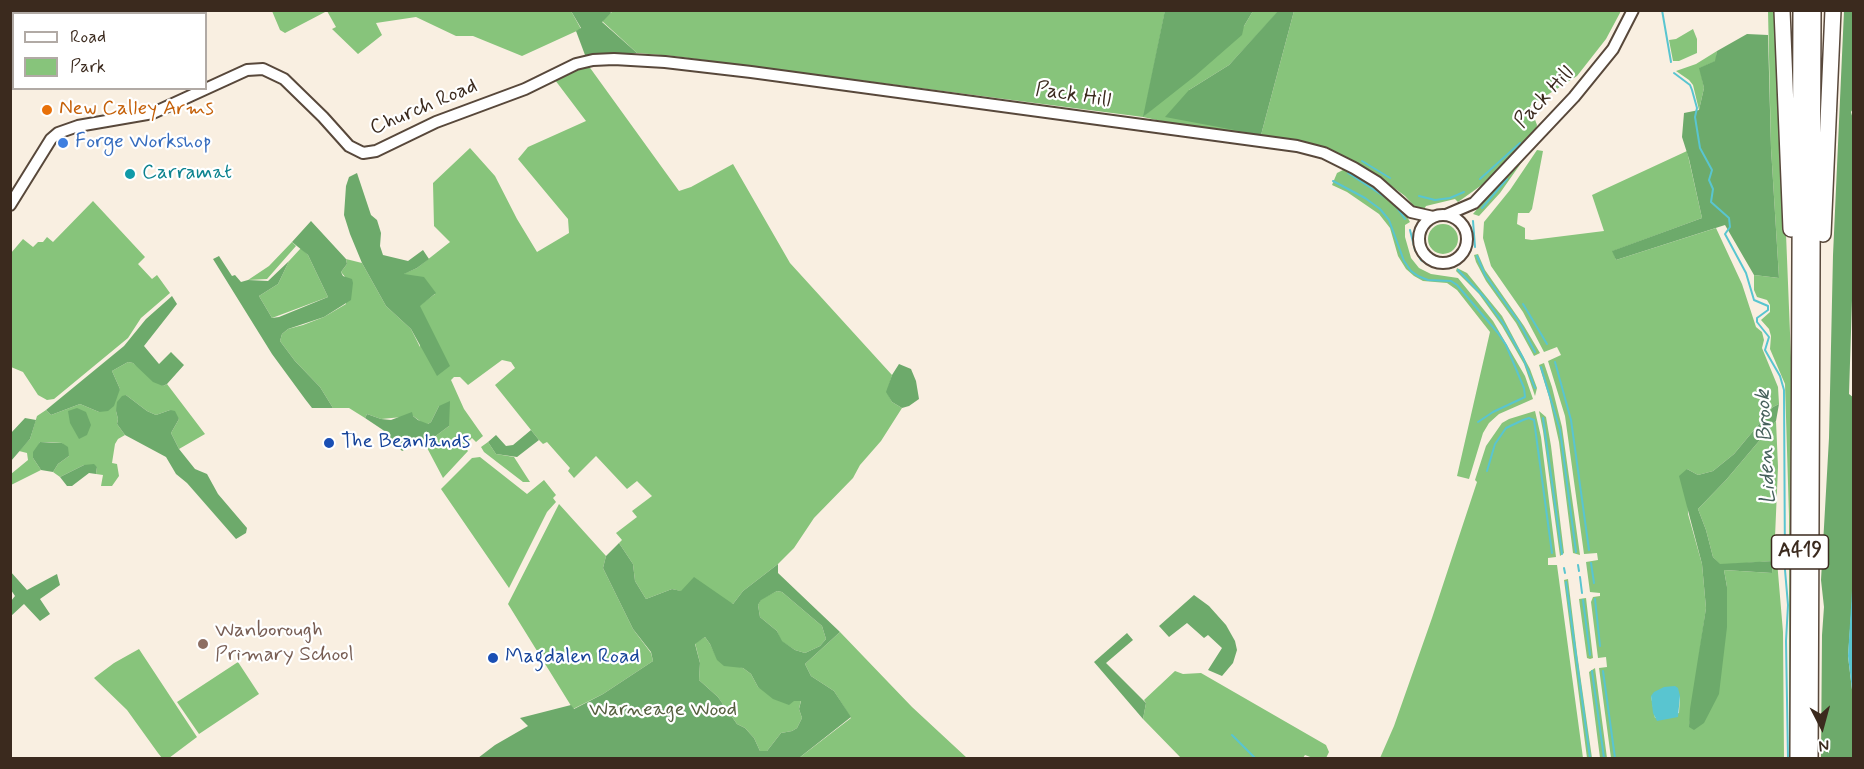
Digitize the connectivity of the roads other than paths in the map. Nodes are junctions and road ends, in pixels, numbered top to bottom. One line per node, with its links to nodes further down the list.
1 (1633, 10): 9 (street, Pack Hill)
2 (1782, 10): 16 (highway, A419)
3 (1801, 10): 16 (highway, A419)
4 (1813, 10): 16 (highway, A419)
5 (1833, 10): 16 (highway, A419)
6 (711, 68): 7 (street, Church Road); 11 (street, Pack Hill)
7 (207, 88)
8 (203, 90): 10 (street, Church Road)
9 (1474, 203): 12 (street, Pack Hill); 14 (street, Pack Hill)
10 (10, 205)
11 (1411, 212): 13 (street, Pack Hill); 15 (street, Pack Hill)
12 (1446, 215): 13 (street); 14 (street)
13 (1433, 217): 15 (street)
14 (1465, 229): 15 (street)
15 (1420, 237)
16 (1807, 345): 17 (highway, A419); 18 (highway, A419)
17 (1798, 759)
18 (1810, 759)

